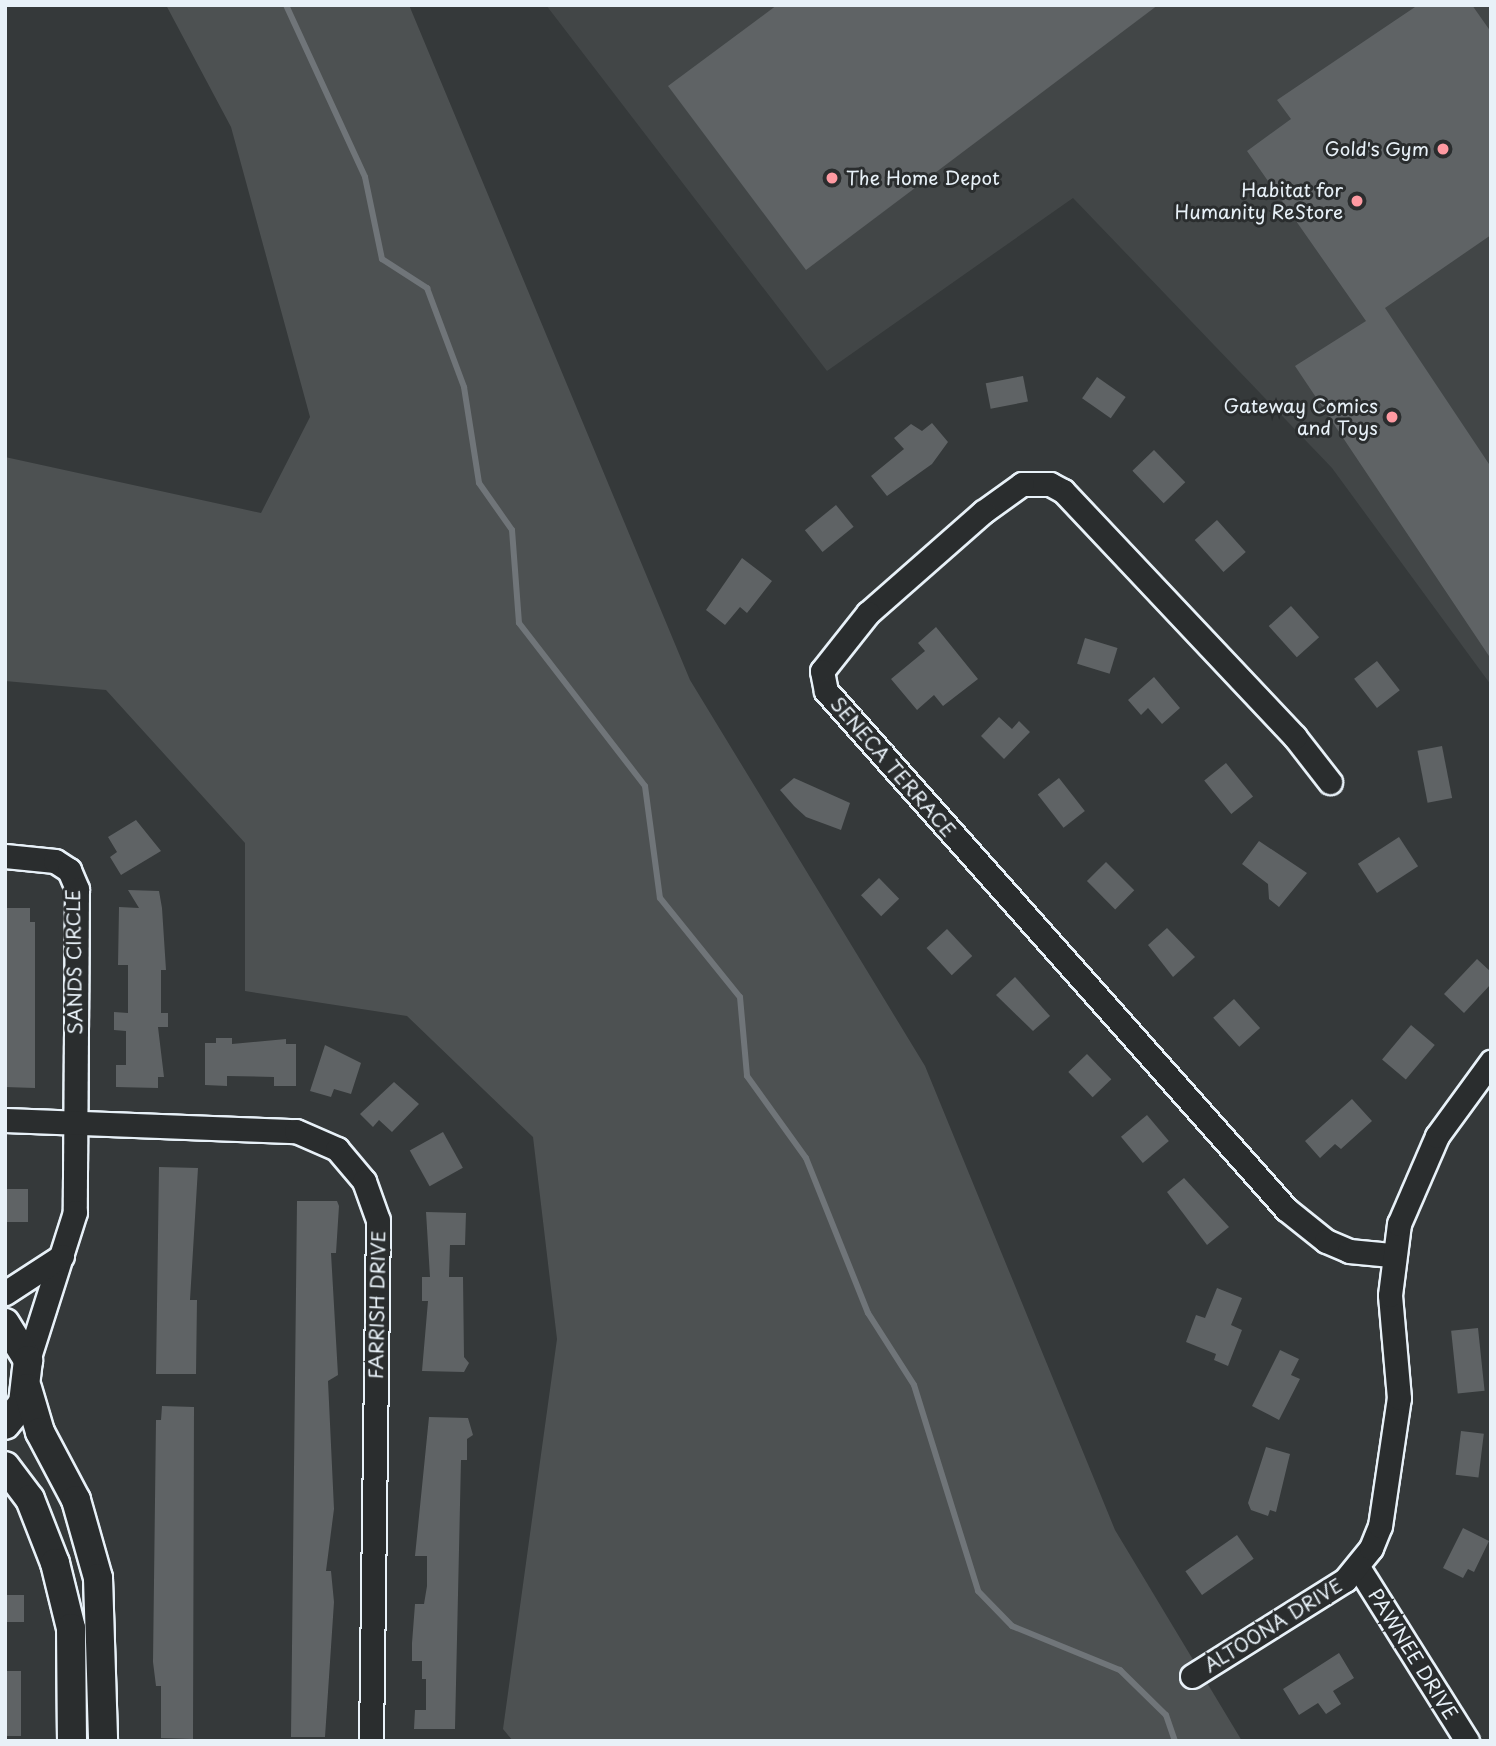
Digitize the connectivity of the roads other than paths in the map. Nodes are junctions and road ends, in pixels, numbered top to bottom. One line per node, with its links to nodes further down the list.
1 (1330, 782): 6 (street, SENECA TERRACE)
2 (5, 856): 5 (street, SANDS CIRCLE)
3 (1491, 1062): 6 (street, ALTOONA DRIVE)
4 (5, 1120): 5 (street)
5 (74, 1122): 7 (street, SANDS CIRCLE); 17 (street, FARRISH DRIVE)
6 (1391, 1255): 13 (street, ALTOONA DRIVE)
7 (62, 1256): 8 (street); 10 (street, SANDS CIRCLE)
8 (5, 1293)
9 (5, 1323): 10 (street)
10 (27, 1374): 11 (street); 16 (street)
11 (5, 1425)
12 (5, 1466): 15 (street)
13 (1358, 1567): 14 (street, ALTOONA DRIVE); 18 (street, PAWNEE DRIVE)
14 (1192, 1676)
15 (72, 1741)
16 (103, 1741)
17 (371, 1741)
18 (1467, 1741)

